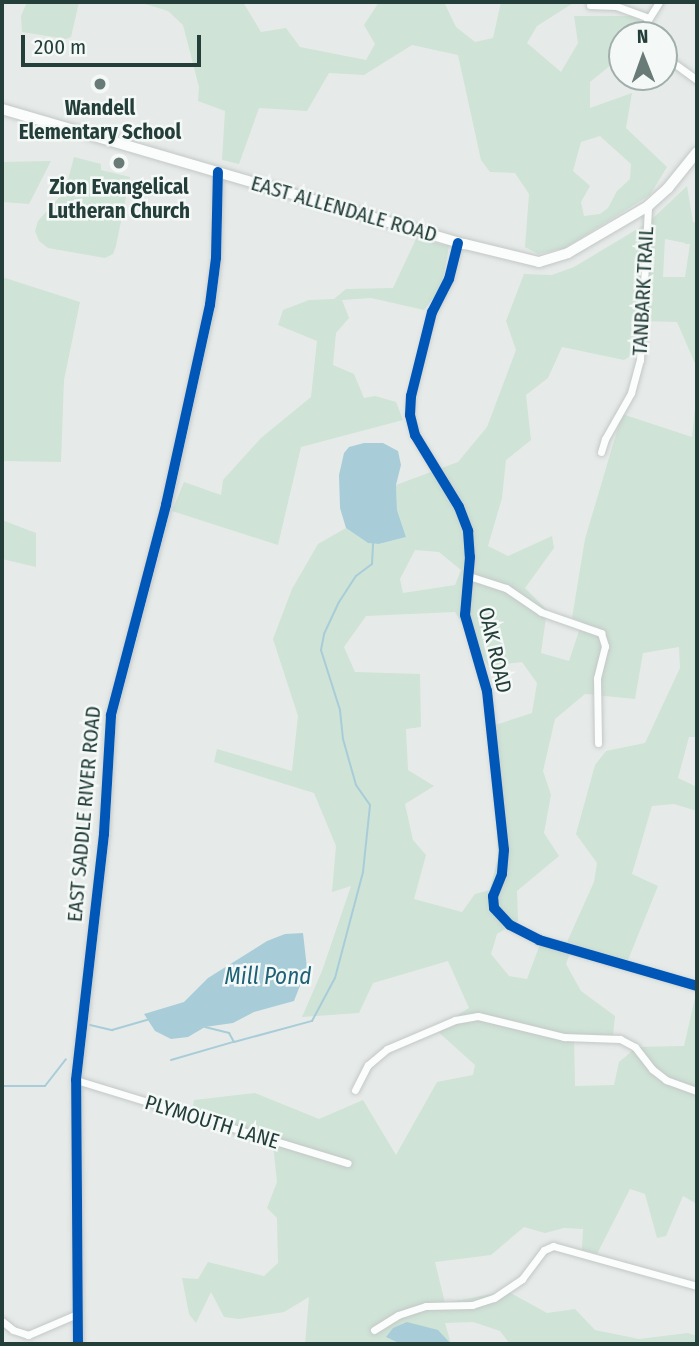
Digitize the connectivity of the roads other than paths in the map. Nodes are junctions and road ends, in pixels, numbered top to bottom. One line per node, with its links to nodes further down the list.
1 (659, 2): 3 (street)
2 (590, 5): 3 (street)
3 (649, 18): 4 (street)
4 (648, 21)
5 (678, 66): 6 (street)
6 (697, 80)
7 (2, 109): 9 (main road, EAST ALLENDALE ROAD)
8 (697, 152): 10 (main road, EAST ALLENDALE ROAD)
9 (218, 172): 11 (main road, EAST ALLENDALE ROAD); 16 (street, EAST SADDLE RIVER ROAD)
10 (648, 206): 11 (main road, EAST ALLENDALE ROAD); 12 (street, TANBARK TRAIL)
11 (458, 243): 13 (street, OAK ROAD)
12 (601, 452)
13 (469, 576): 14 (street); 15 (street, OAK ROAD)
14 (598, 743)
15 (697, 986)
16 (76, 1080): 19 (street, PLYMOUTH LANE); 21 (street, EAST SADDLE RIVER ROAD)
17 (355, 1090): 18 (street)
18 (697, 1091)
19 (348, 1163)
20 (697, 1286): 23 (street)
21 (77, 1314): 22 (street); 24 (street, EAST SADDLE RIVER ROAD)
22 (2, 1321)
23 (374, 1330)
24 (78, 1344)

